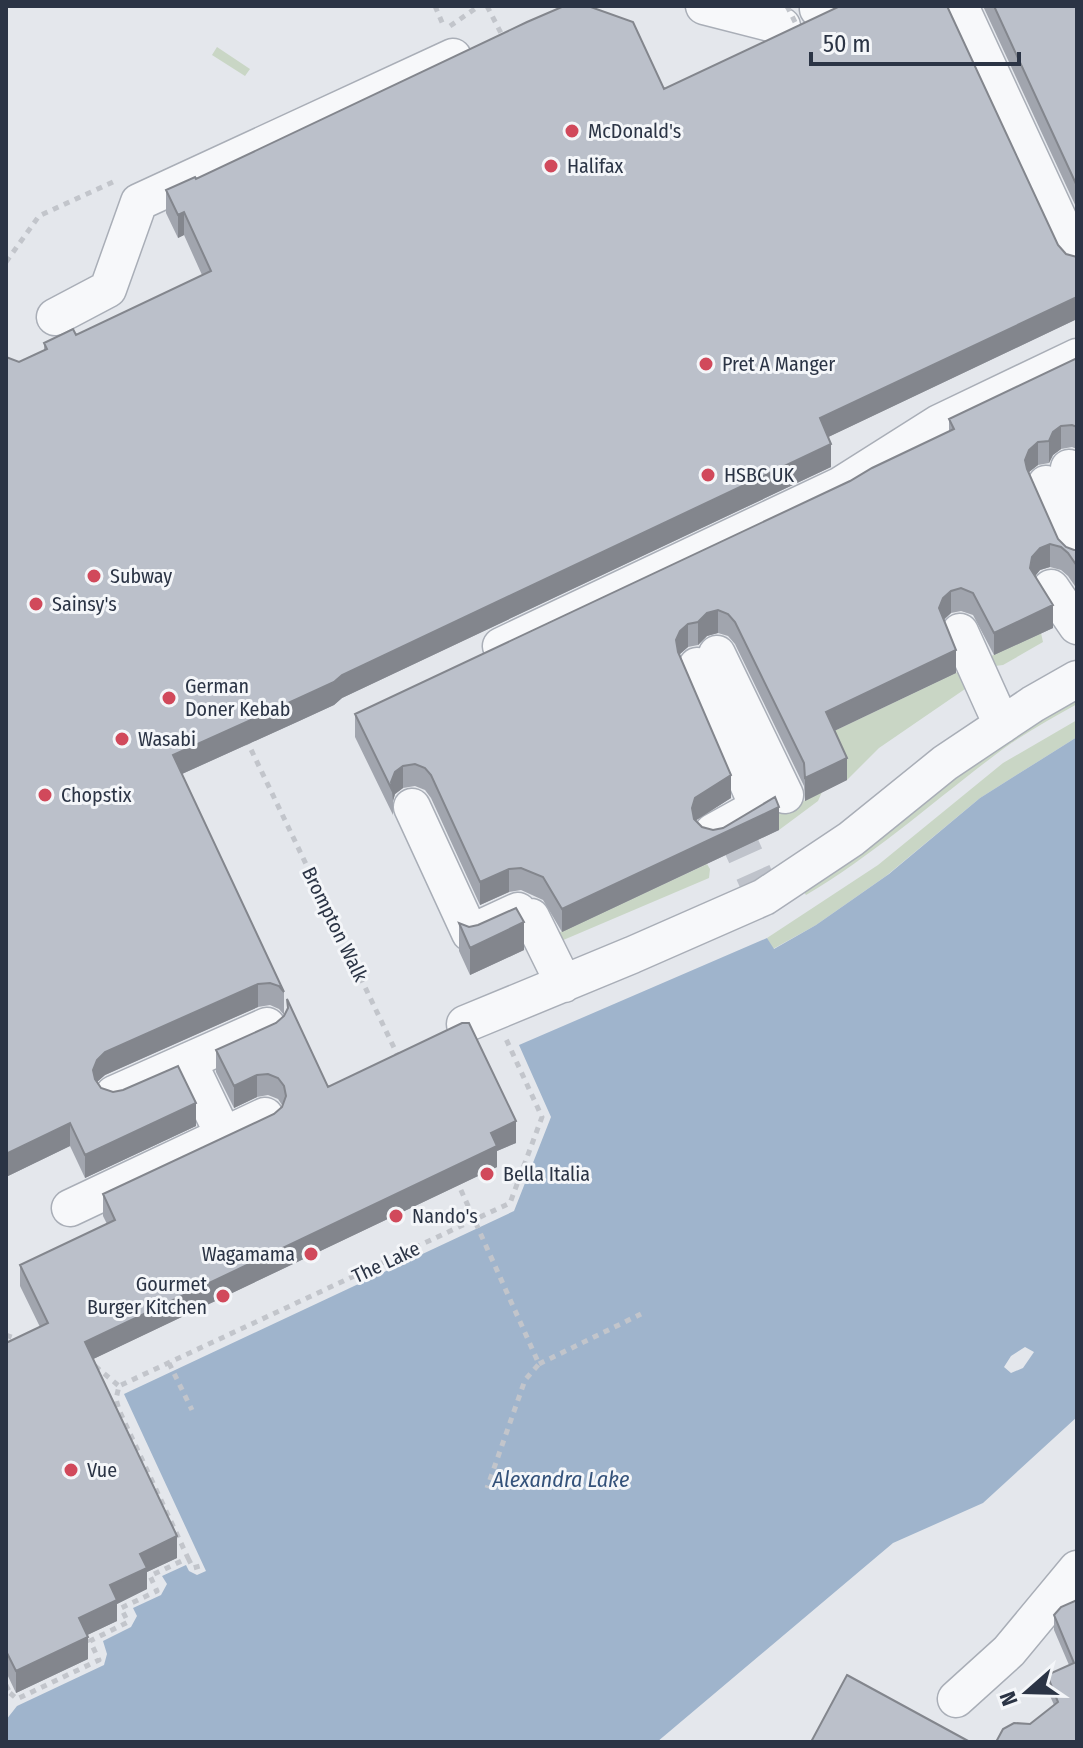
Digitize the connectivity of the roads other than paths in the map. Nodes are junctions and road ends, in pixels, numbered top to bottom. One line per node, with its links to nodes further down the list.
1 (704, 6): 3 (lane)
2 (960, 6): 5 (lane)
3 (802, 16)
4 (475, 39): 6 (lane)
5 (1077, 259)
6 (55, 317)
7 (1077, 357): 13 (lane)
8 (1064, 479): 9 (lane)
9 (1077, 552)
10 (1061, 583): 11 (lane)
11 (1077, 626)
12 (960, 632): 15 (lane)
13 (464, 663)
14 (1077, 679): 15 (lane)
15 (1002, 725): 19 (lane)
16 (785, 795): 18 (lane)
17 (412, 807): 19 (lane)
18 (713, 832)
19 (564, 984): 20 (lane)
20 (465, 1024)
21 (267, 1026): 22 (lane)
22 (188, 1061): 23 (lane); 25 (lane)
23 (114, 1094)
24 (265, 1116): 25 (lane)
25 (224, 1136): 26 (lane)
26 (70, 1208)
27 (1077, 1569): 28 (lane)
28 (956, 1699)

